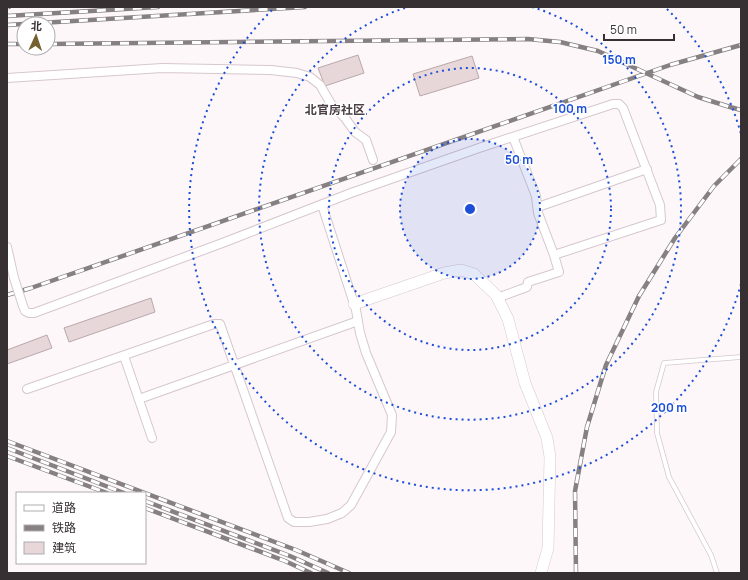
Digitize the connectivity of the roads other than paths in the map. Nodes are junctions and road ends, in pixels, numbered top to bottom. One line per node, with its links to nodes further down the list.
1 (7, 78): 3 (street)
2 (513, 137): 4 (street); 5 (street); 6 (street)
3 (373, 160)
4 (647, 169): 6 (street); 8 (street)
5 (322, 205): 9 (street, bridge); 11 (street)
6 (538, 207): 8 (street)
7 (7, 247): 9 (street)
8 (554, 255): 10 (street)
9 (11, 273)
10 (497, 298): 11 (street); 19 (street)
11 (354, 304): 12 (street)
12 (358, 321): 15 (street); 15 (street)
13 (124, 356): 15 (street); 16 (street); 17 (street)
14 (741, 357): 20 (lane)
15 (235, 365): 17 (street)
16 (27, 389)
17 (138, 398): 18 (street)
18 (152, 438)
19 (541, 573)
20 (717, 573)

